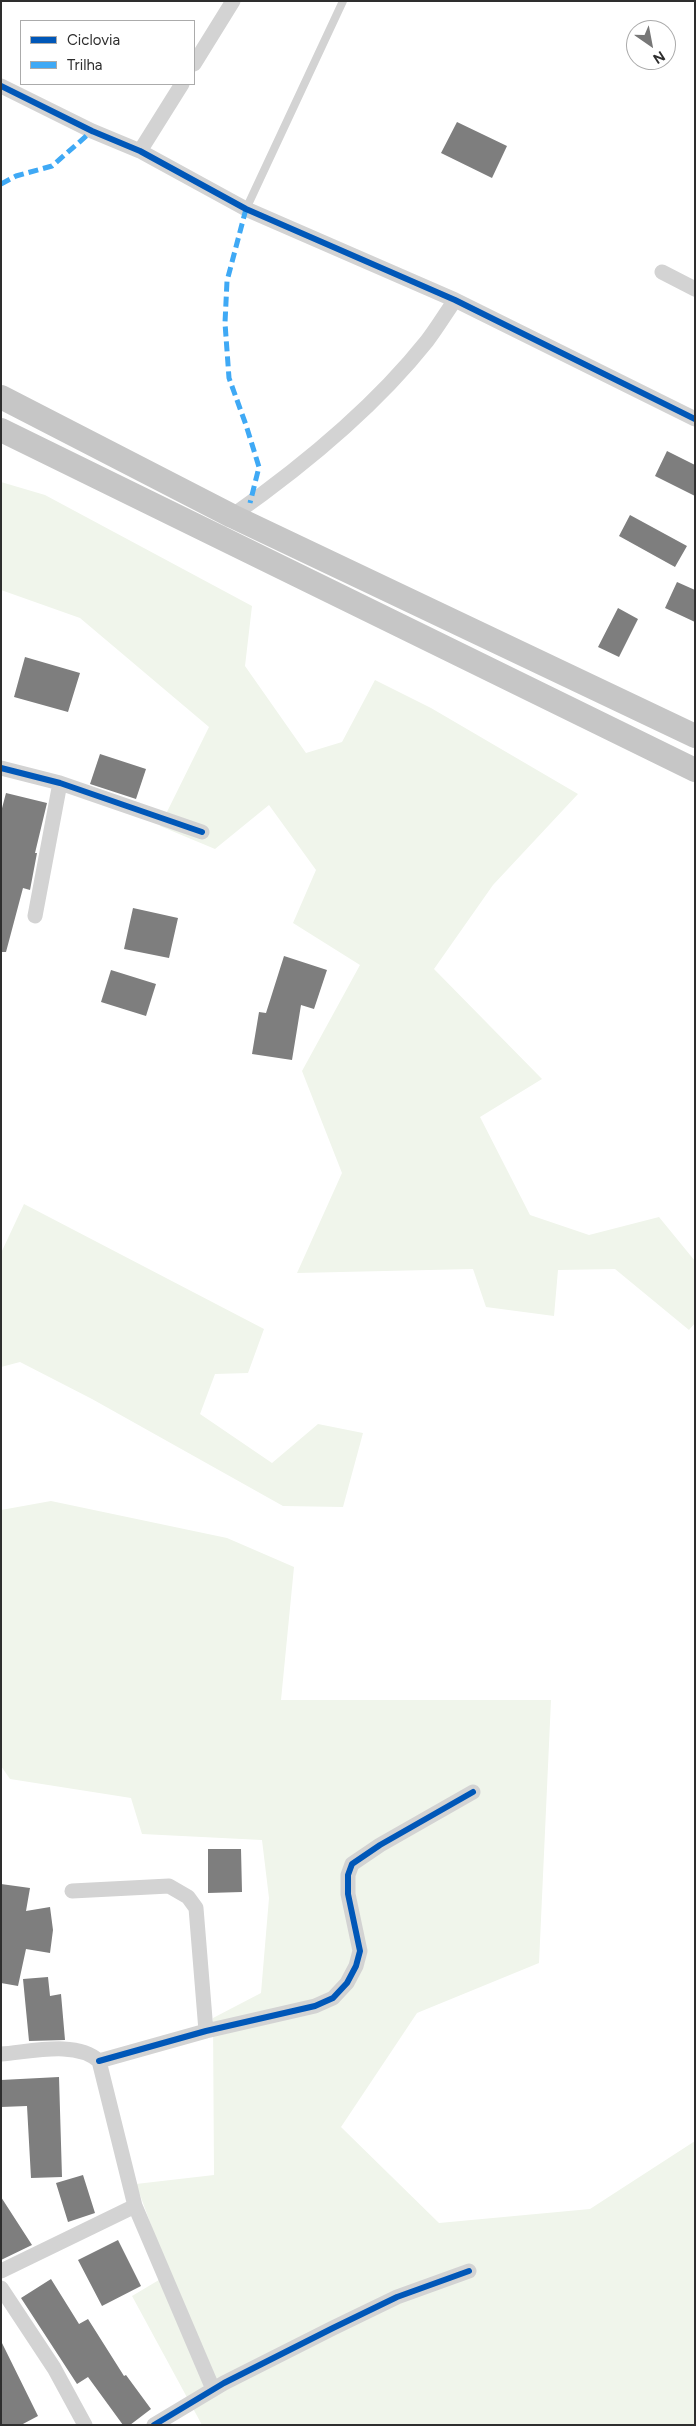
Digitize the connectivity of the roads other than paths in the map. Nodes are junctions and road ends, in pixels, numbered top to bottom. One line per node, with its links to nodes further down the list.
1 (233, 1): 3 (street)
2 (343, 1): 7 (lane)
3 (195, 62)
4 (181, 85): 6 (street)
5 (1, 86): 6 (street)
6 (140, 151): 7 (street)
7 (246, 209): 10 (street)
8 (662, 272): 9 (street)
9 (695, 289)
10 (455, 300): 12 (street); 14 (street)
11 (1, 397): 14 (main road)
12 (695, 419)
13 (1, 430): 17 (main road)
14 (232, 516): 15 (main road)
15 (695, 736)
16 (1, 768): 18 (street)
17 (695, 770)
18 (60, 783): 19 (street); 20 (street)
19 (202, 832)
20 (35, 916)
21 (473, 1792): 23 (street)
22 (72, 1890): 23 (street)
23 (206, 2031): 25 (street)
24 (1, 2054): 25 (street)
25 (99, 2061): 26 (street)
26 (135, 2206): 27 (street); 30 (street)
27 (1, 2271)
28 (469, 2271): 30 (street)
29 (1, 2288): 32 (street)
30 (213, 2389): 31 (street)
31 (176, 2419): 33 (street)
32 (85, 2425)
33 (154, 2425)

